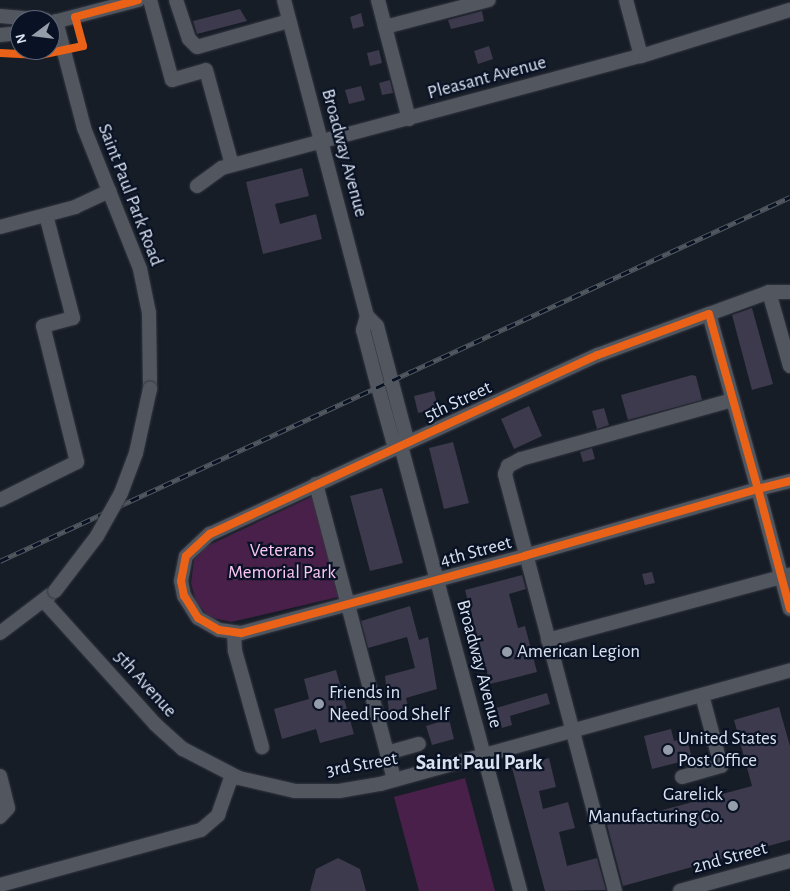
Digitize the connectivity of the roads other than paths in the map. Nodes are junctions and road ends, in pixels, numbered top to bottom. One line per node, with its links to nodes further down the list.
1 (138, 0): 9 (street)
2 (150, 0): 16 (street)
3 (176, 0): 10 (street)
4 (284, 0): 10 (street, Broadway Avenue)
5 (378, 0): 11 (street)
6 (489, 0): 11 (street)
7 (626, 0): 13 (street)
8 (790, 10): 13 (street, Pleasant Avenue)
9 (60, 19)
10 (289, 22): 15 (street, Broadway Avenue)
11 (385, 27): 14 (street)
12 (60, 50): 18 (street, Saint Paul Park Road)
13 (641, 56): 14 (street, Pleasant Avenue)
14 (408, 119): 15 (street, Pleasant Avenue)
15 (321, 141): 16 (street, Pleasant Avenue); 26 (street, Broadway Avenue)
16 (232, 165): 17 (street, Pleasant Avenue)
17 (197, 186)
18 (110, 191): 19 (street); 34 (street, Saint Paul Park Road, bridge)
19 (46, 215): 20 (street); 30 (street)
20 (0, 227)
21 (769, 292): 22 (street); 23 (street, 5th Street); 24 (street)
22 (790, 292)
23 (709, 314): 25 (street); 26 (street, 5th Street)
24 (790, 366)
25 (733, 400): 29 (street); 31 (street)
26 (401, 446): 28 (street, 5th Street); 33 (street, Broadway Avenue)
27 (790, 481): 29 (street, 4th Street)
28 (316, 484): 35 (street); 38 (street, 5th Street)
29 (758, 490): 31 (street, 4th Street); 32 (street)
30 (0, 500)
31 (525, 556): 33 (street, 4th Street); 39 (street)
32 (786, 576): 36 (street); 39 (street)
33 (436, 579): 35 (street, 4th Street); 46 (street, Broadway Avenue)
34 (44, 602): 37 (street, Saint Paul Park Road); 47 (street, 5th Avenue)
35 (348, 603): 38 (street, 4th Street); 45 (street)
36 (790, 609)
37 (0, 633)
38 (234, 633): 44 (street)
39 (548, 640): 42 (street)
40 (790, 670): 41 (street, 3rd Street)
41 (702, 695): 42 (street, 3rd Street); 49 (street)
42 (573, 731): 46 (street, 3rd Street); 55 (street)
43 (420, 744): 45 (street)
44 (262, 747)
45 (387, 753): 50 (street)
46 (484, 756): 50 (street, 3rd Street); 54 (street, Broadway Avenue)
47 (232, 775): 50 (street, 3rd Street); 53 (street)
48 (0, 776): 51 (street)
49 (682, 777)
50 (394, 780)
51 (0, 817)
52 (790, 861): 56 (street, 2nd Street)
53 (0, 885)
54 (520, 891)
55 (615, 891)
56 (680, 891)

